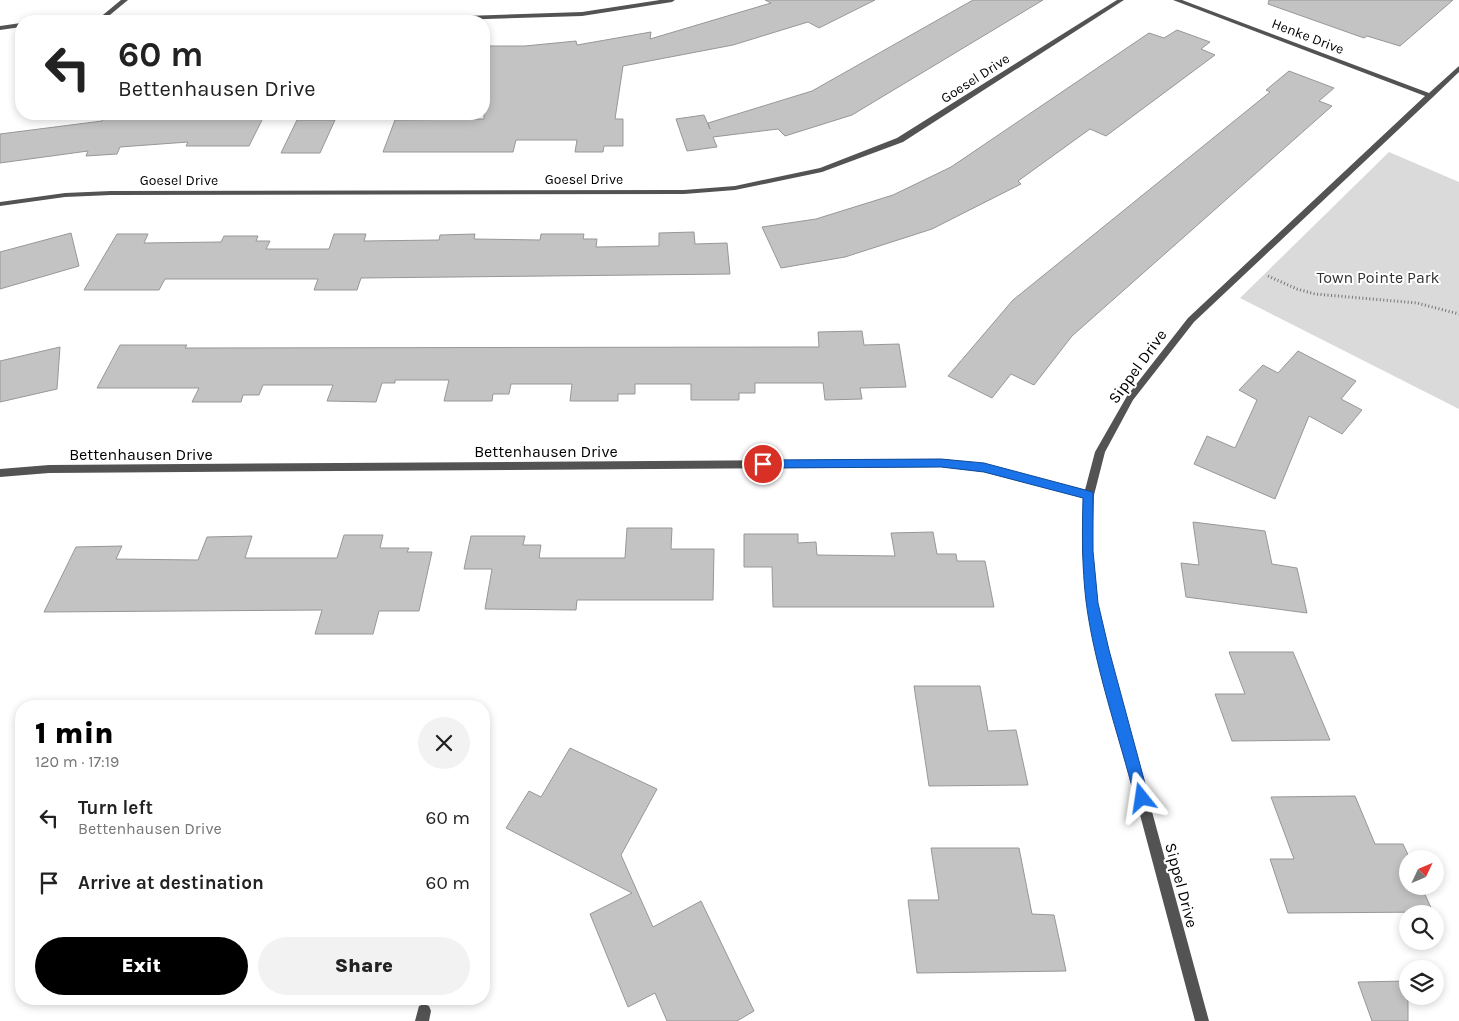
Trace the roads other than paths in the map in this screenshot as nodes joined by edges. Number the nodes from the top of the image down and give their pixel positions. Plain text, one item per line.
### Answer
1 (125, 0) edge
2 (672, 0) edge
3 (1121, 0) edge
4 (1176, 0) edge
5 (106, 15) edge
6 (490, 17) edge
7 (15, 26) edge
8 (0, 28) edge
9 (1459, 68) edge
10 (1431, 96) junction
11 (0, 204) edge
12 (0, 473) edge
13 (1089, 495) junction
14 (1202, 1021) edge

1 - 5 street
2 - 6 street
3 - 11 street, Goesel Drive
4 - 10 street, Henke Drive
7 - 8 street
9 - 10 street, Sippel Drive
10 - 13 street, Sippel Drive
12 - 13 street, Bettenhausen Drive
13 - 14 street, Sippel Drive

